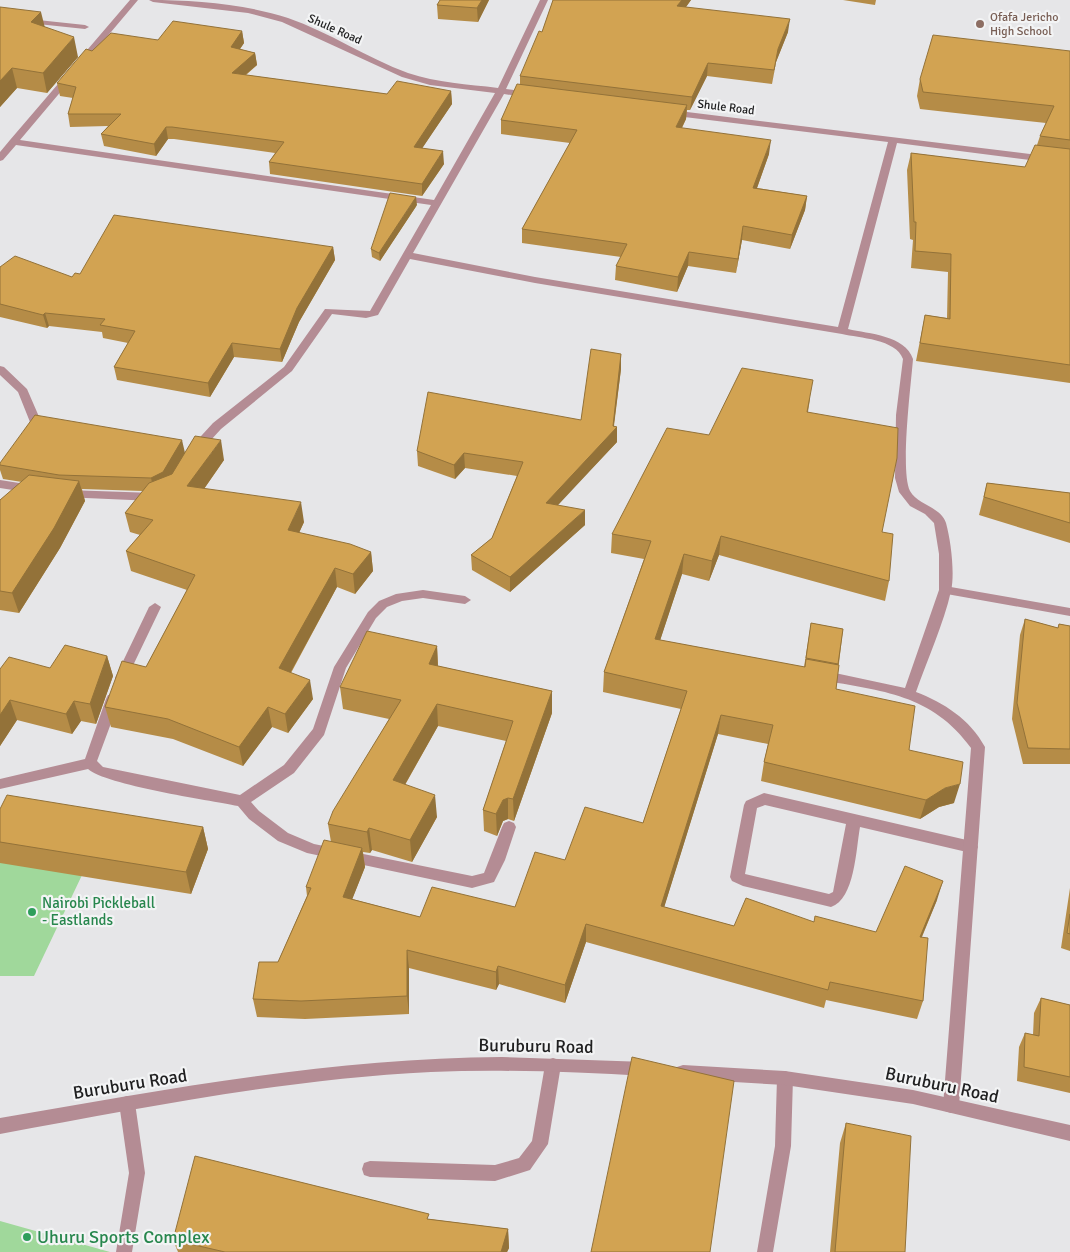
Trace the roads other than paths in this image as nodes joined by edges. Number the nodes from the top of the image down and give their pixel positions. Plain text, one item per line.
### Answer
1 (134, 0) edge
2 (153, 0) edge
3 (544, 0) edge
4 (0, 18) edge
5 (85, 27) dead end
6 (501, 91) junction
7 (540, 96) edge
8 (658, 111) edge
9 (893, 141) junction
10 (13, 142) junction
11 (0, 158) edge
12 (1070, 162) edge
13 (436, 204) junction
14 (407, 255) junction
15 (842, 331) junction
16 (0, 369) edge
17 (34, 419) edge
18 (191, 456) edge
19 (0, 484) edge
20 (166, 494) edge
21 (945, 590) junction
22 (465, 600) dead end
23 (154, 607) dead end
24 (1070, 612) edge
25 (802, 672) edge
26 (909, 694) junction
27 (90, 763) junction
28 (0, 784) edge
29 (242, 801) junction
30 (854, 819) junction
31 (509, 827) dead end
32 (971, 847) junction
33 (553, 1065) junction
34 (785, 1078) junction
35 (127, 1103) junction
36 (951, 1106) junction
37 (0, 1126) edge
38 (1070, 1134) edge
39 (370, 1168) dead end
40 (124, 1252) edge
41 (765, 1252) edge

1 - 10 street
2 - 6 street, Shule Road
3 - 6 street
4 - 5 street
6 - 7 street, Shule Road
6 - 13 street
8 - 9 street, Shule Road
9 - 12 street, Shule Road
9 - 15 street
10 - 11 street
10 - 13 street
13 - 14 street
14 - 15 street
14 - 18 street
15 - 21 street
16 - 17 street
19 - 20 street
21 - 24 street
21 - 26 street
22 - 29 street
23 - 27 street
25 - 26 street
26 - 32 street
27 - 28 street
27 - 29 street
29 - 31 street
30 - 30 street
30 - 32 street
32 - 36 street
33 - 34 street, Buruburu Road
33 - 35 street, Buruburu Road
33 - 39 street
34 - 36 street, Buruburu Road
34 - 41 street
35 - 37 street, Buruburu Road
35 - 40 street
36 - 38 street, Buruburu Road

